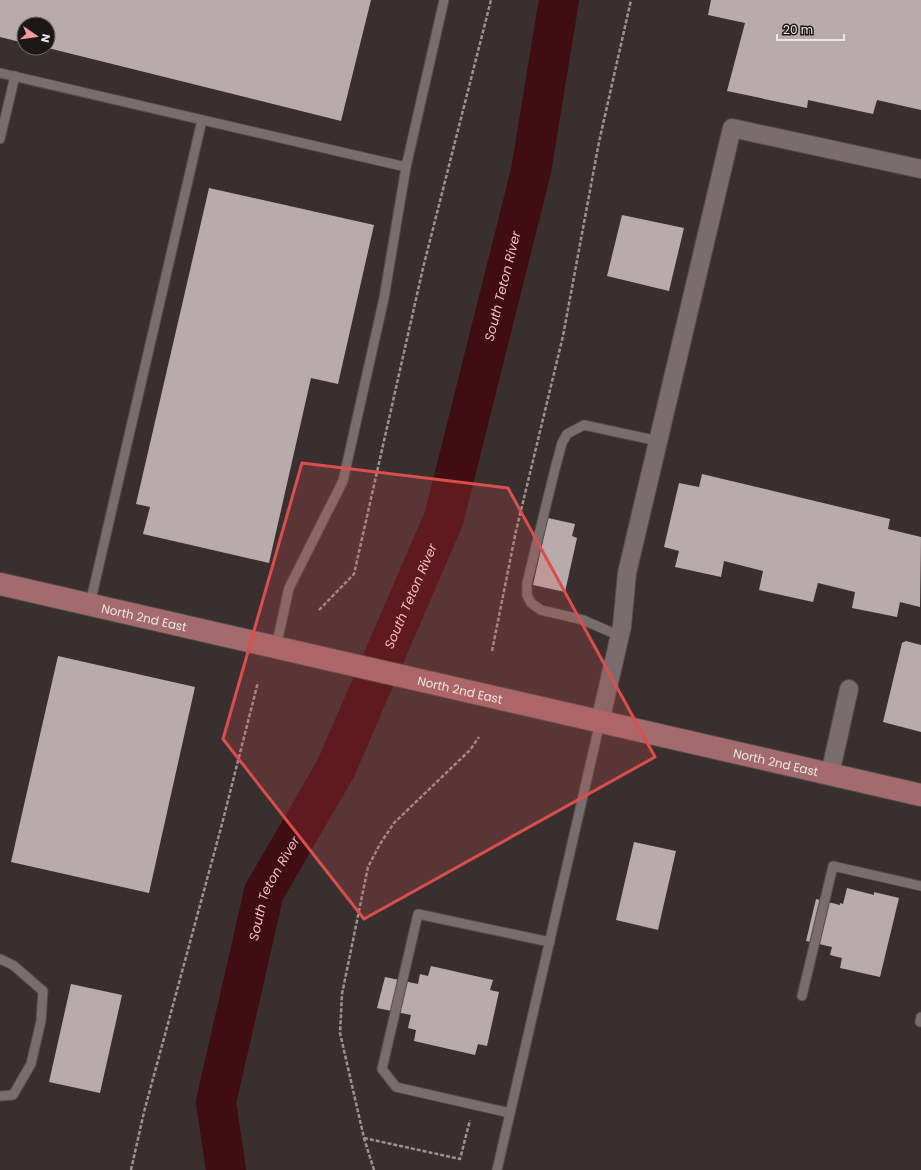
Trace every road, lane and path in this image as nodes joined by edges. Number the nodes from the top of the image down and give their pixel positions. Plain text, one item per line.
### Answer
1 (444, 0) edge
2 (491, 0) edge
3 (631, 0) edge
4 (0, 73) edge
5 (15, 76) junction
6 (202, 120) junction
7 (0, 138) edge
8 (406, 167) junction
9 (921, 169) edge
10 (658, 441) junction
11 (0, 584) edge
12 (90, 604) junction
13 (319, 610) dead end
14 (620, 636) junction
15 (276, 647) junction
16 (492, 651) dead end
17 (258, 682) dead end
18 (849, 689) dead end
19 (600, 722) junction
20 (479, 737) dead end
21 (830, 774) junction
22 (921, 796) edge
23 (921, 886) edge
24 (550, 942) junction
25 (0, 959) edge
26 (802, 996) dead end
27 (0, 1096) edge
28 (510, 1113) junction
29 (471, 1116) dead end
30 (364, 1138) junction
31 (131, 1170) edge
32 (374, 1170) edge
33 (497, 1170) edge

1 - 8 lane
2 - 13 path
3 - 16 path
4 - 5 lane
5 - 6 lane
5 - 7 lane
6 - 8 lane
6 - 12 lane
8 - 15 lane
9 - 10 street
10 - 14 street
10 - 14 lane
11 - 12 main road, North 2nd East
12 - 15 main road, North 2nd East
14 - 19 street
15 - 19 main road, North 2nd East
17 - 31 path
18 - 21 street
19 - 21 main road, North 2nd East
19 - 24 lane
20 - 30 path
21 - 22 main road, North 2nd East
23 - 26 lane
24 - 28 lane
24 - 28 lane
25 - 27 lane
28 - 33 lane
29 - 30 path
30 - 32 path

